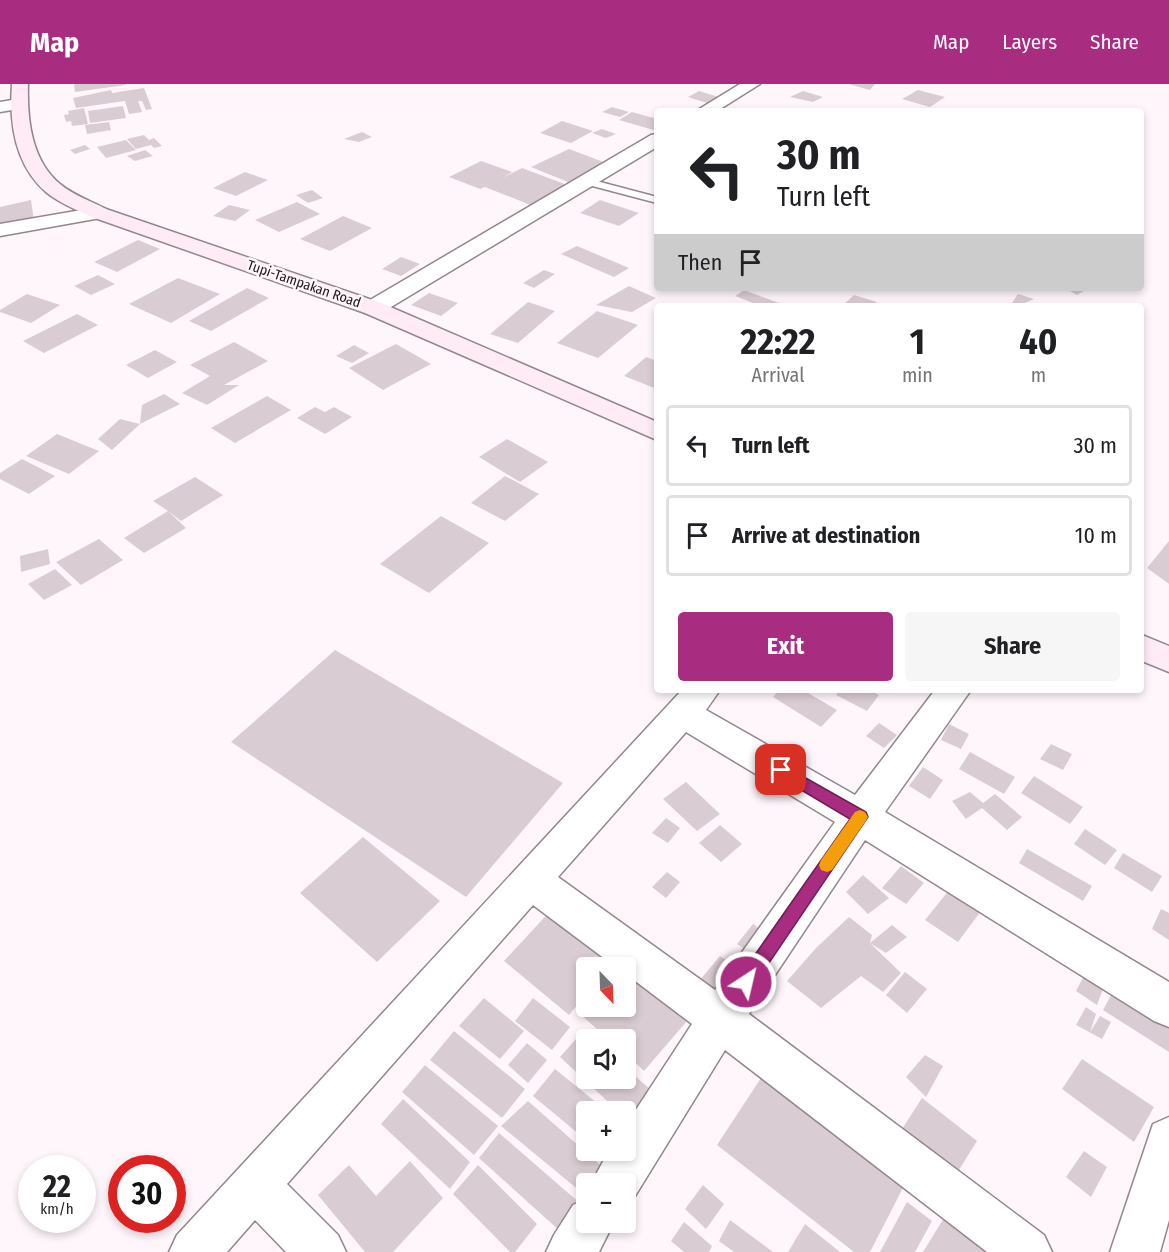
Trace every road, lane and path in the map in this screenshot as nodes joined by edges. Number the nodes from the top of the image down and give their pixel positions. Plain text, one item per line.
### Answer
1 (752, 84) edge
2 (13, 98) edge
3 (710, 108) edge
4 (654, 141) edge
5 (585, 181) junction
6 (654, 199) edge
7 (99, 213) junction
8 (0, 230) edge
9 (373, 308) junction
10 (654, 431) edge
11 (1144, 648) edge
12 (1169, 660) edge
13 (952, 693) edge
14 (693, 701) edge
15 (860, 817) junction
16 (531, 880) junction
17 (1169, 1006) edge
18 (720, 1019) junction
19 (1169, 1140) edge
20 (622, 1173) edge
21 (254, 1185) junction
22 (583, 1233) edge
23 (194, 1252) edge
24 (321, 1252) edge
25 (571, 1252) edge
26 (1027, 1252) edge
27 (1135, 1252) edge

1 - 3 street
2 - 7 main road, Tupi-Tampakan Road
4 - 5 street
5 - 6 lane
5 - 9 street
7 - 8 street
7 - 9 main road, Tupi-Tampakan Road
9 - 10 main road, Tupi-Tampakan Road
11 - 12 main road
13 - 15 street
14 - 15 street
14 - 16 street
15 - 17 street
15 - 18 street
16 - 18 street
16 - 21 street
18 - 20 street
18 - 26 street
19 - 27 street
21 - 23 street
21 - 24 street
22 - 25 street

